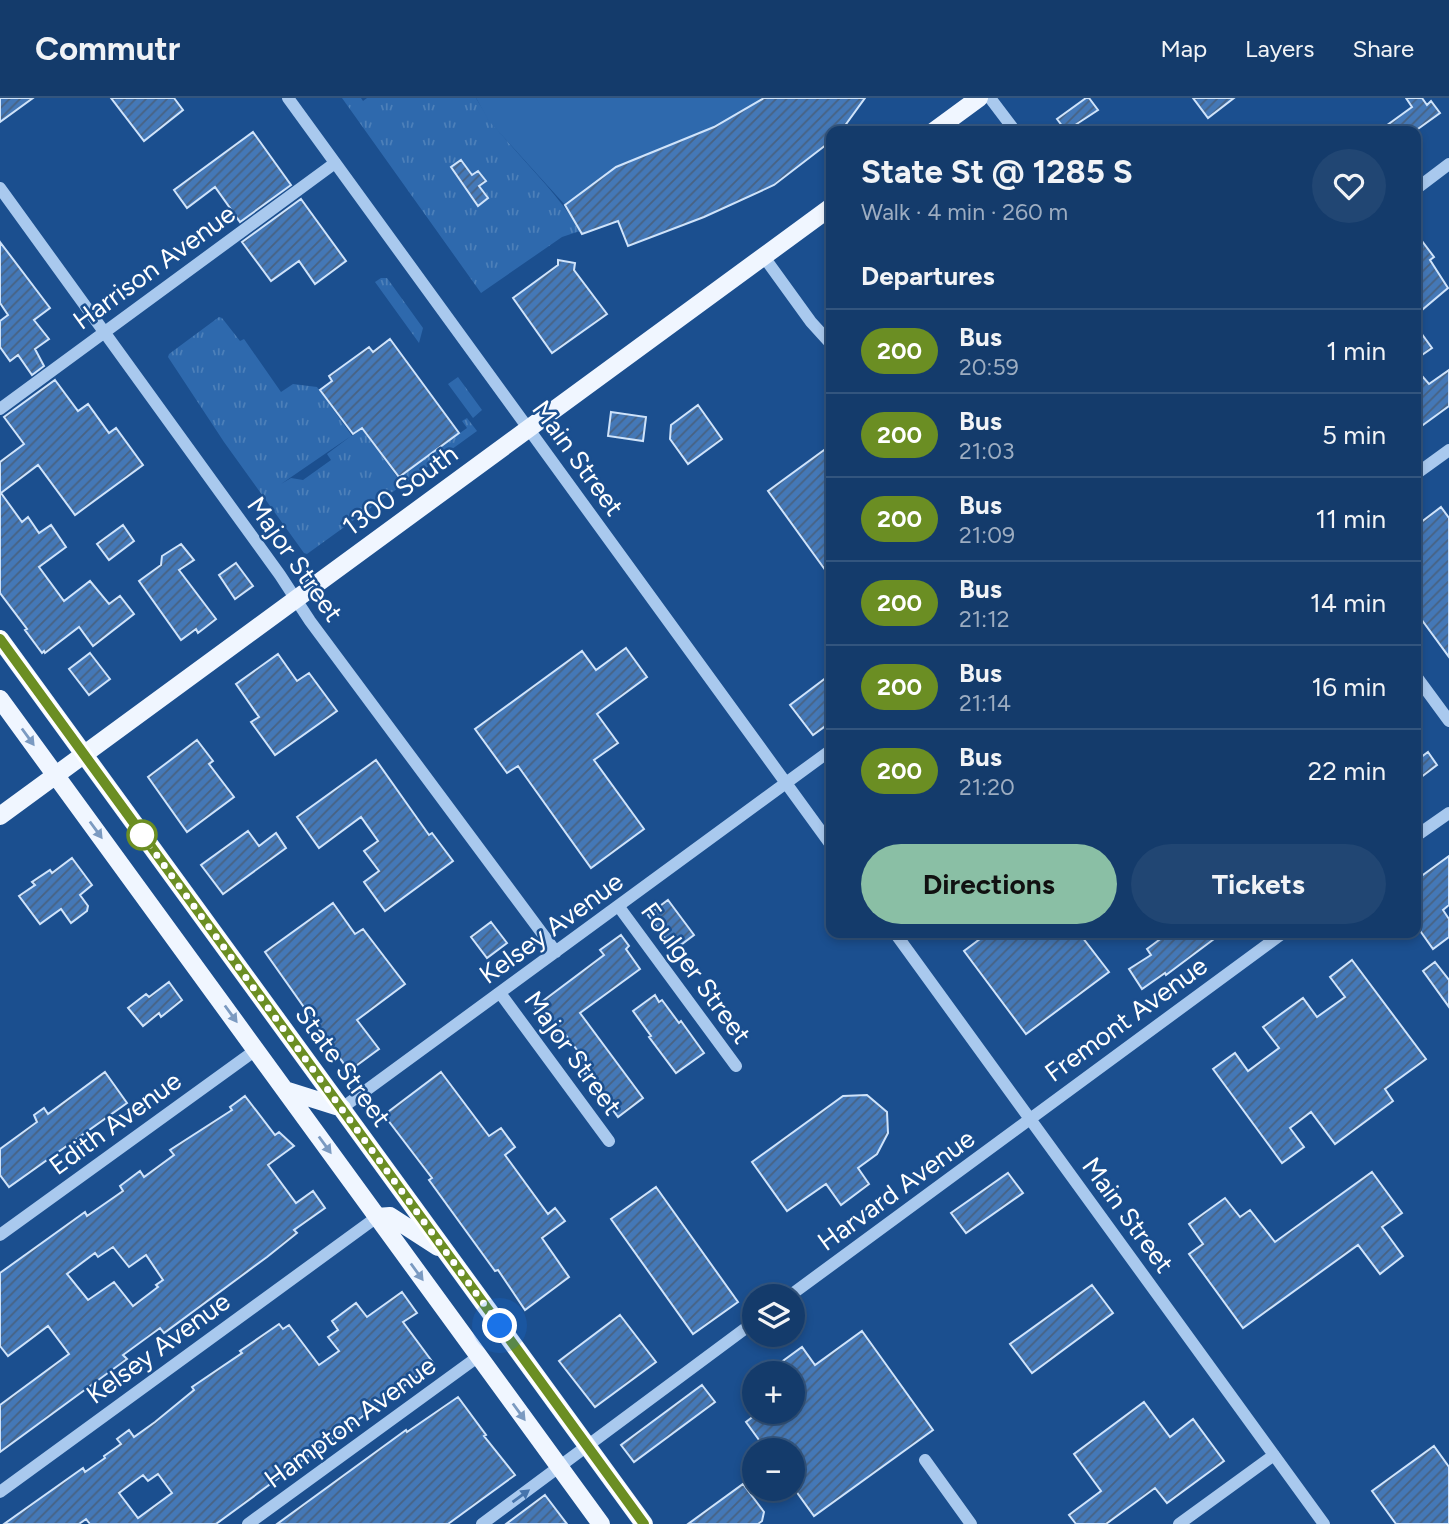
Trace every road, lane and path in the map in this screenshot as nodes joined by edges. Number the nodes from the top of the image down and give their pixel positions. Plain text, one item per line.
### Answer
1 (288, 98) edge
2 (979, 98) edge
3 (990, 98) edge
4 (941, 126) edge
5 (1011, 126) edge
6 (335, 163) junction
7 (1449, 164) edge
8 (1421, 185) edge
9 (0, 188) edge
10 (826, 211) edge
11 (764, 257) junction
12 (104, 332) junction
13 (826, 338) edge
14 (0, 409) edge
15 (528, 429) junction
16 (1449, 450) edge
17 (1421, 470) edge
18 (296, 599) junction
19 (0, 639) edge
20 (1421, 683) edge
21 (0, 699) edge
22 (1449, 722) edge
23 (84, 754) junction
24 (826, 754) edge
25 (55, 775) junction
26 (787, 784) junction
27 (1449, 813) edge
28 (0, 816) edge
29 (1421, 833) edge
30 (826, 838) edge
31 (619, 907) junction
32 (899, 938) edge
33 (1266, 938) edge
34 (556, 952) junction
35 (500, 993) junction
36 (257, 1049) junction
37 (736, 1066) dead end
38 (285, 1090) junction
39 (342, 1108) junction
40 (1030, 1119) junction
41 (609, 1140) dead end
42 (377, 1217) junction
43 (0, 1235) edge
44 (448, 1254) junction
45 (805, 1284) edge
46 (742, 1331) edge
47 (479, 1356) junction
48 (586, 1445) junction
49 (1274, 1455) junction
50 (925, 1460) dead end
51 (560, 1468) junction
52 (0, 1492) edge
53 (248, 1524) edge
54 (482, 1524) edge
55 (601, 1524) edge
56 (644, 1524) edge
57 (971, 1524) edge
58 (1179, 1524) edge
59 (1324, 1524) edge

1 - 6 street, Main Street
2 - 4 main road
3 - 5 street
6 - 12 street, Harrison Avenue
6 - 15 street, Main Street
7 - 8 street
9 - 12 street, Major Street
10 - 11 main road, 1300 South
11 - 13 street
11 - 15 main road, 1300 South
12 - 14 street, Harrison Avenue
12 - 18 street, Major Street
15 - 18 main road, 1300 South
15 - 26 street, Main Street
16 - 17 street
18 - 23 main road, 1300 South
18 - 34 street, Major Street
19 - 23 main road, State Street
20 - 22 street
21 -> 25 main road
23 - 25 main road, 1300 South
23 - 39 main road, State Street
24 - 26 street, Kelsey Avenue
25 - 28 main road, 1300 South
25 -> 36 main road
26 - 30 street, Main Street
26 - 31 street, Kelsey Avenue
27 - 29 street
31 - 34 street, Kelsey Avenue
31 - 37 street, Foulger Street
32 - 40 street, Main Street
33 - 40 street, Fremont Avenue
34 - 35 street, Kelsey Avenue
35 - 39 street, Kelsey Avenue
35 - 41 street, Major Street
36 - 38 main road
36 - 43 street, Edith Avenue
38 - 39 main road
38 -> 42 main road
39 - 44 main road, State Street
40 - 45 street, Harvard Avenue
40 - 49 street, Main Street
42 - 44 main road
42 -> 47 main road
42 - 52 street, Kelsey Avenue
44 - 48 main road, State Street
46 - 48 street
47 -> 51 main road
47 - 53 street, Hampton Avenue
48 - 51 street
48 - 56 main road, State Street
49 - 58 street
49 - 59 street, Main Street
50 - 57 street
54 -> 51 street
51 - 55 main road

